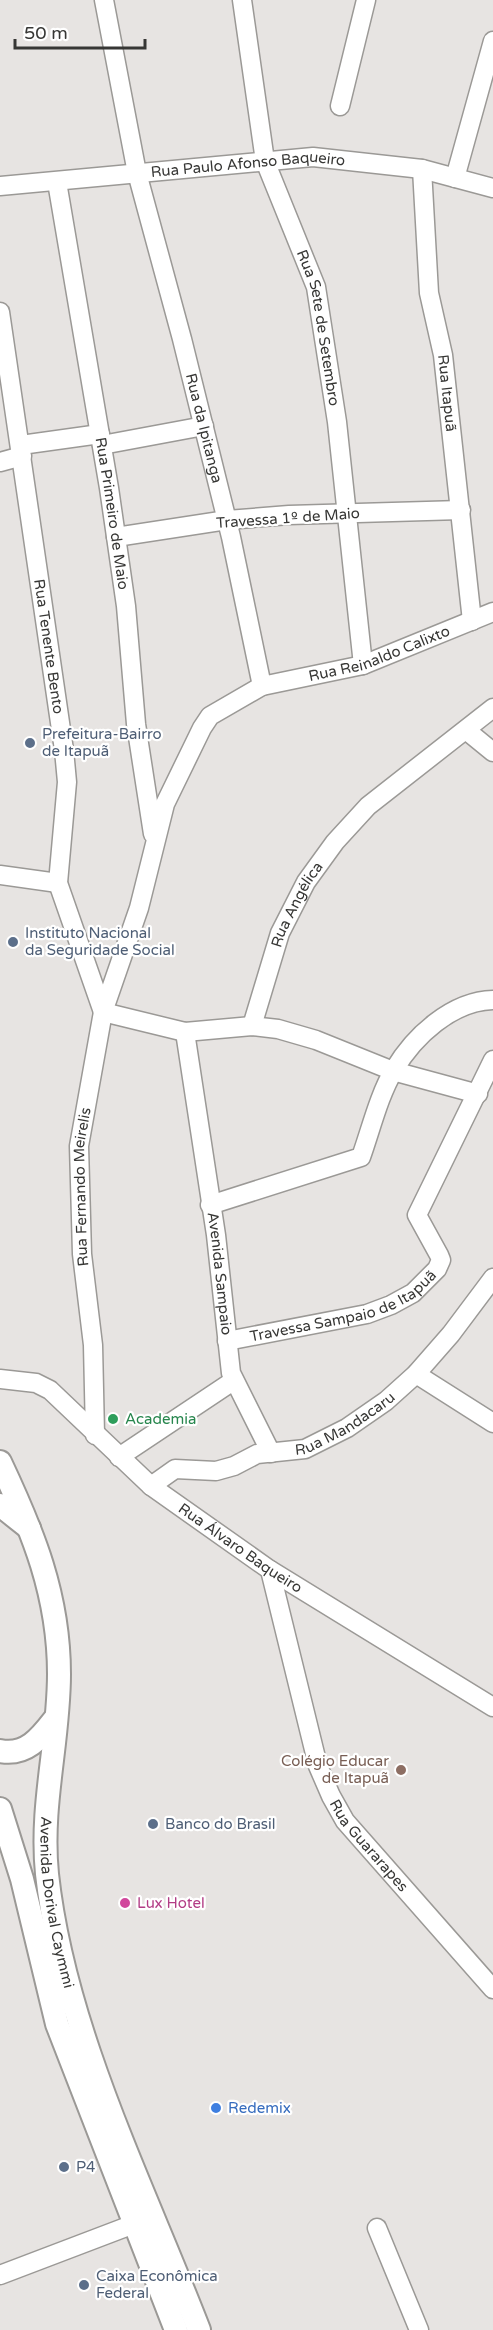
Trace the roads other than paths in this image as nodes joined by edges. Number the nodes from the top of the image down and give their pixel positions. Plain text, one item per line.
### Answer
1 (104, 0) edge
2 (242, 0) edge
3 (366, 0) edge
4 (493, 41) edge
5 (340, 106) dead end
6 (265, 161) junction
7 (422, 168) junction
8 (137, 173) junction
9 (455, 178) junction
10 (57, 182) junction
11 (0, 186) edge
12 (493, 189) edge
13 (0, 312) edge
14 (204, 426) junction
15 (101, 439) junction
16 (21, 451) junction
17 (0, 462) edge
18 (461, 510) junction
19 (346, 513) junction
20 (227, 520) junction
21 (116, 537) junction
22 (493, 612) edge
23 (472, 621) junction
24 (363, 665) junction
25 (262, 686) junction
26 (493, 708) edge
27 (466, 730) junction
28 (493, 752) edge
29 (154, 848) junction
30 (0, 875) edge
31 (58, 883) junction
32 (493, 1000) edge
33 (103, 1012) junction
34 (252, 1026) junction
35 (185, 1032) junction
36 (493, 1060) edge
37 (393, 1071) junction
38 (478, 1094) junction
39 (210, 1205) junction
40 (492, 1283) edge
41 (227, 1341) junction
42 (416, 1374) junction
43 (0, 1379) edge
44 (233, 1381) junction
45 (493, 1424) edge
46 (94, 1435) junction
47 (271, 1453) junction
48 (119, 1457) junction
49 (0, 1462) edge
50 (151, 1486) junction
51 (0, 1505) edge
52 (32, 1531) junction
53 (270, 1569) junction
54 (493, 1707) edge
55 (54, 1720) junction
56 (0, 1751) edge
57 (0, 1809) edge
58 (493, 1989) edge
59 (134, 2224) junction
60 (377, 2228) dead end
61 (0, 2275) edge
62 (176, 2330) edge
63 (199, 2330) edge
64 (418, 2330) edge

1 - 8 street, Rua da Ipitanga
2 - 6 street, Rua Sete de Setembro
3 - 5 street
4 - 9 street
6 - 7 street, Rua Paulo Afonso Baqueiro
6 - 8 street, Rua Paulo Afonso Baqueiro
6 - 19 street, Rua Sete de Setembro
7 - 9 street, Rua Paulo Afonso Baqueiro
7 - 18 street, Rua Itapuã
8 - 10 street, Rua Paulo Afonso Baqueiro
8 - 14 street, Rua da Ipitanga
9 - 12 street, Rua Paulo Afonso Baqueiro
10 - 11 street, Rua Paulo Afonso Baqueiro
10 - 15 street, Rua Primeiro de Maio
13 - 16 street, Rua Tenente Bento
14 - 15 street
14 - 20 street, Rua da Ipitanga
15 - 16 street
15 - 21 street, Rua Primeiro de Maio
16 - 17 street
16 - 31 street, Rua Tenente Bento
18 - 19 street, Travessa 1º de Maio
18 - 23 street, Rua Itapuã
19 - 20 street, Travessa 1º de Maio
19 - 24 street, Rua Sete de Setembro
20 - 21 street, Travessa 1º de Maio
20 - 25 street, Rua da Ipitanga
21 - 29 street, Rua Primeiro de Maio
22 - 23 street, Rua Reinaldo Calixto
23 - 24 street, Rua Reinaldo Calixto
24 - 25 street, Rua Reinaldo Calixto
25 - 29 street, Rua Reinaldo Calixto
26 - 27 street, Rua Angélica
27 - 28 street
27 - 34 street, Rua Angélica
29 - 33 street, Rua Fernando Meirelis
30 - 31 street
31 - 33 street, Rua Tenente Bento
32 - 37 street
33 - 35 street
33 - 46 street, Rua Fernando Meirelis
34 - 35 street
34 - 37 street
35 - 39 street, Avenida Sampaio
36 - 38 street
37 - 38 street
37 - 39 street
38 - 41 street, Travessa Sampaio de Itapuã
39 - 41 street, Avenida Sampaio
40 - 42 street, Rua Mandacaru
41 - 44 street, Avenida Sampaio
42 - 45 street
42 - 47 street, Rua Mandacaru
43 - 46 street, Rua Álvaro Baqueiro
44 - 47 street, Avenida Sampaio
44 - 48 street
46 - 48 street, Rua Álvaro Baqueiro
47 - 50 street, Rua Mandacaru
48 - 50 street, Rua Álvaro Baqueiro
49 - 52 main road, Avenida Dorival Caymmi
50 - 53 street, Rua Álvaro Baqueiro
51 - 52 main road
52 - 55 main road, Avenida Dorival Caymmi
53 - 54 street, Rua Álvaro Baqueiro
53 - 58 street, Rua Guararapes
55 - 56 main road
55 - 63 main road, Avenida Dorival Caymmi
57 - 59 main road, Avenida Dorival Caymmi
59 - 61 street
59 - 62 main road, Avenida Dorival Caymmi
60 - 64 street

